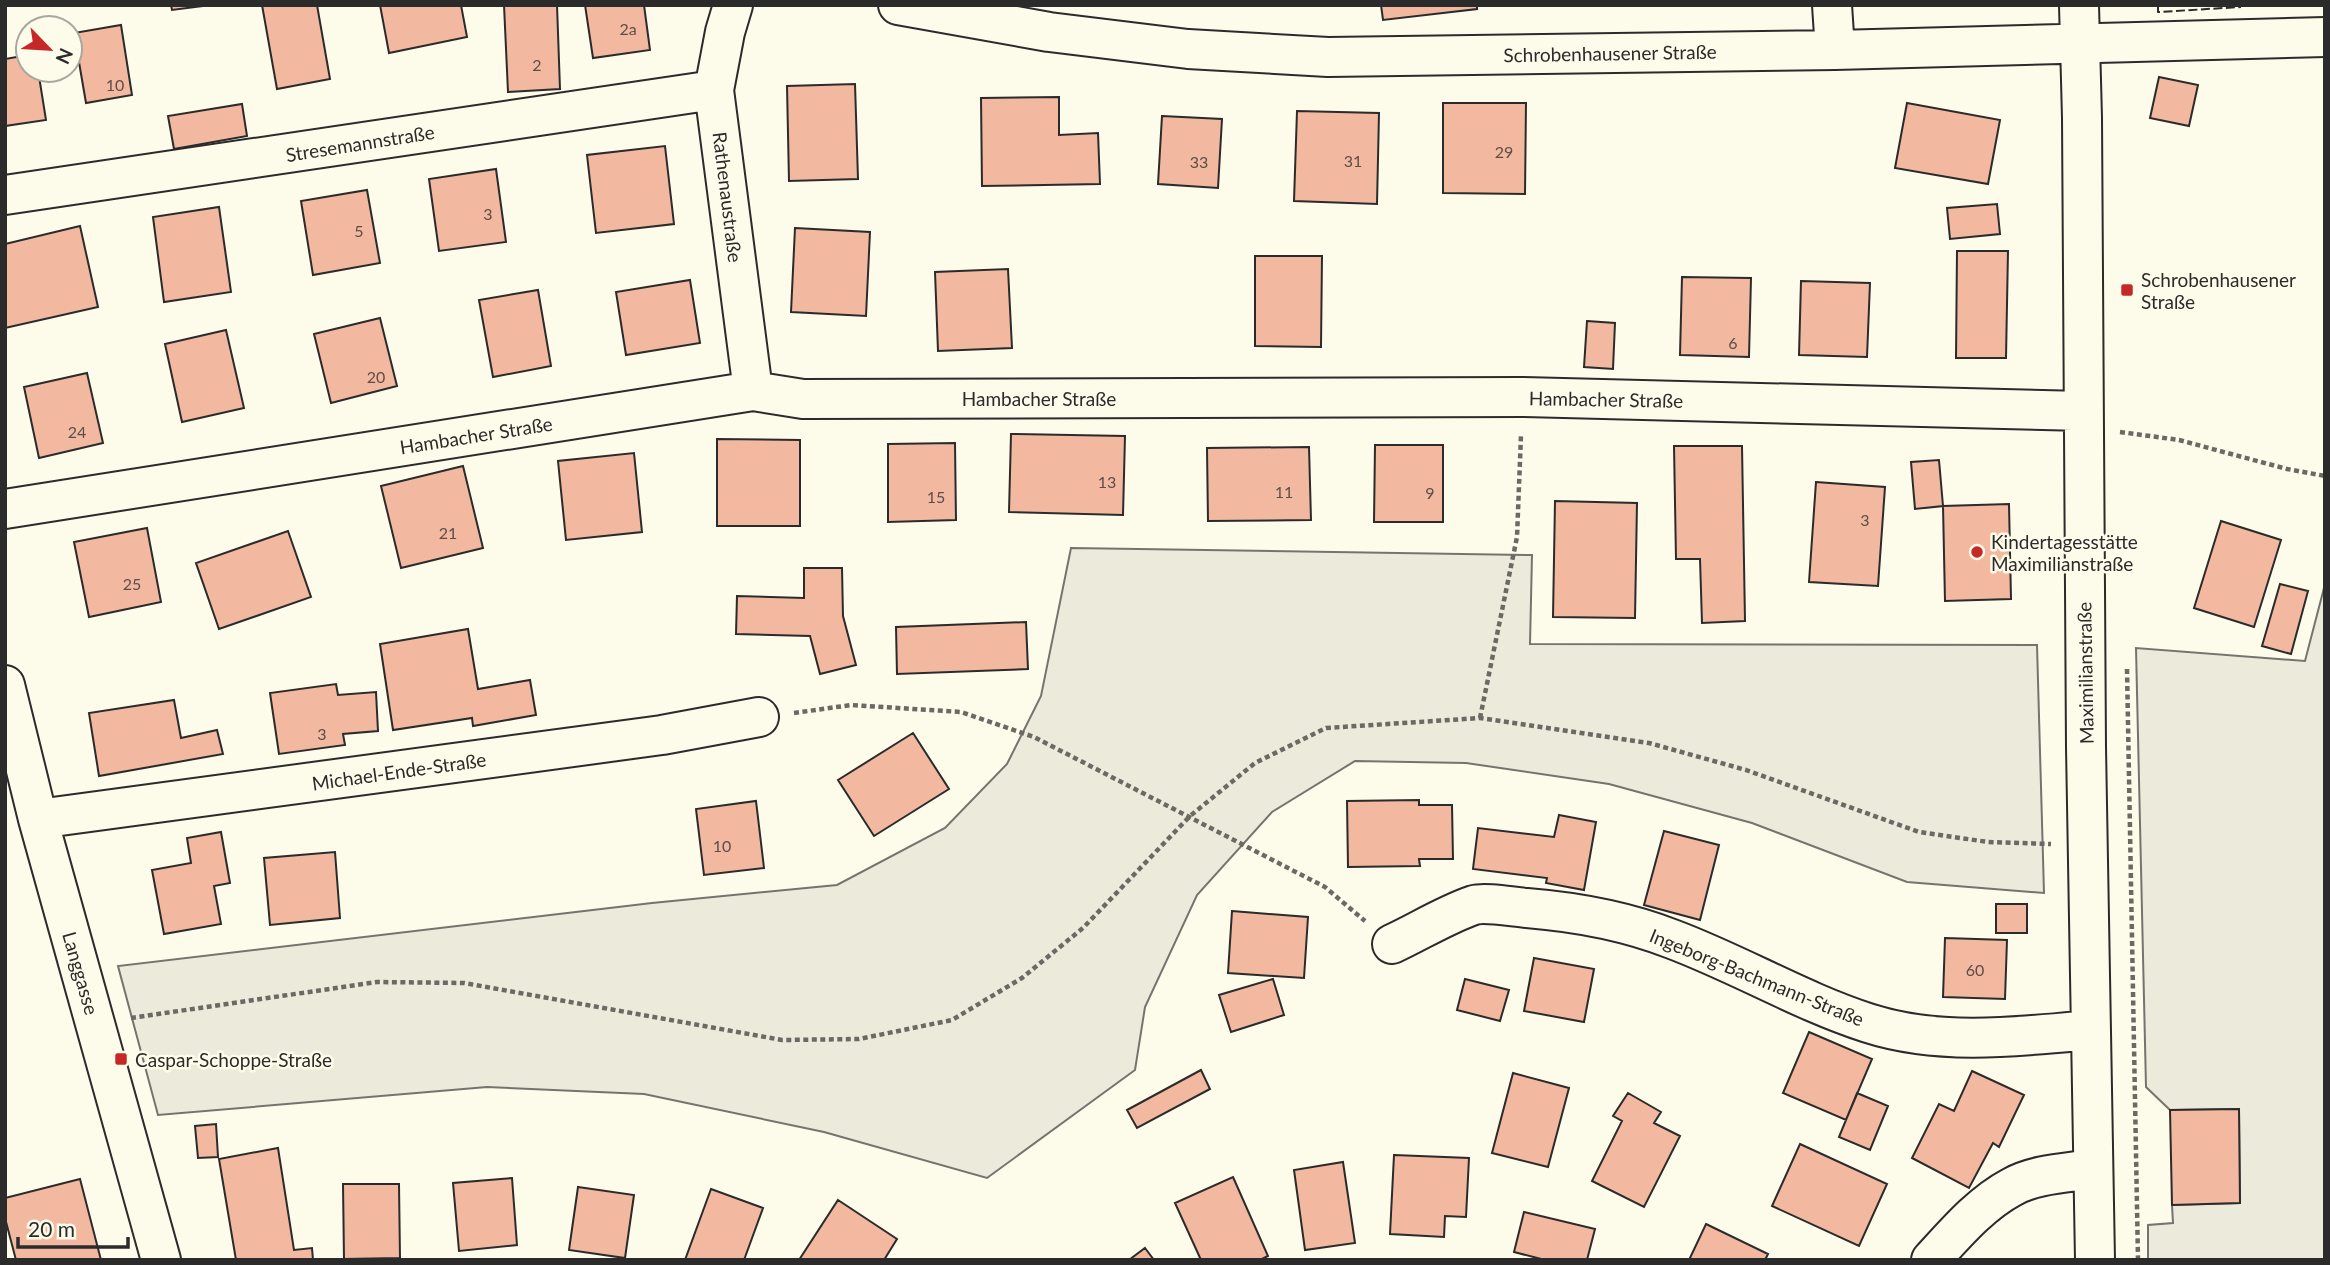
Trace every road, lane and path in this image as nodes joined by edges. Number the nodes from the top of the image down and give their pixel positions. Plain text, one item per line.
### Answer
1 (733, 5) edge
2 (898, 5) edge
3 (1832, 5) edge
4 (2079, 5) edge
5 (2325, 37) edge
6 (2079, 44) junction
7 (1835, 50) junction
8 (714, 90) junction
9 (5, 195) edge
10 (753, 391) junction
11 (1523, 397) junction
12 (2082, 411) junction
13 (2325, 476) edge
14 (5, 509) edge
15 (2127, 664) dead end
16 (5, 685) edge
17 (759, 718) joint
18 (1480, 718) junction
19 (1190, 816) junction
20 (38, 820) junction
21 (2087, 845) junction
22 (1392, 944) joint
23 (95, 1024) junction
24 (2089, 1030) junction
25 (2092, 1169) junction
26 (161, 1260) edge
27 (1931, 1260) edge
28 (2095, 1260) edge
29 (2138, 1260) edge

1 - 8 street, Rathenaustraße
2 - 7 street, Schrobenhausener Straße
3 - 7 street
4 - 6 street, Maximilianstraße
5 - 6 street, Schrobenhausener Straße
6 - 7 street, Schrobenhausener Straße
6 - 12 street, Maximilianstraße
8 - 9 street, Stresemannstraße
8 - 10 street, Rathenaustraße
10 - 11 street, Hambacher Straße
10 - 14 street, Hambacher Straße
11 - 12 street, Hambacher Straße
11 - 18 path
12 - 13 path
12 - 21 street, Maximilianstraße
15 - 29 path
16 - 20 street, Langgasse
17 - 19 path
17 - 20 street, Michael-Ende-Straße
18 - 19 path
18 - 21 path
19 - 22 path
19 - 23 path
20 - 23 street, Langgasse
21 - 24 street, Maximilianstraße
22 - 24 street, Ingeborg-Bachmann-Straße
23 - 26 street, Langgasse
24 - 25 street, Maximilianstraße
25 - 27 street
25 - 28 street, Maximilianstraße

